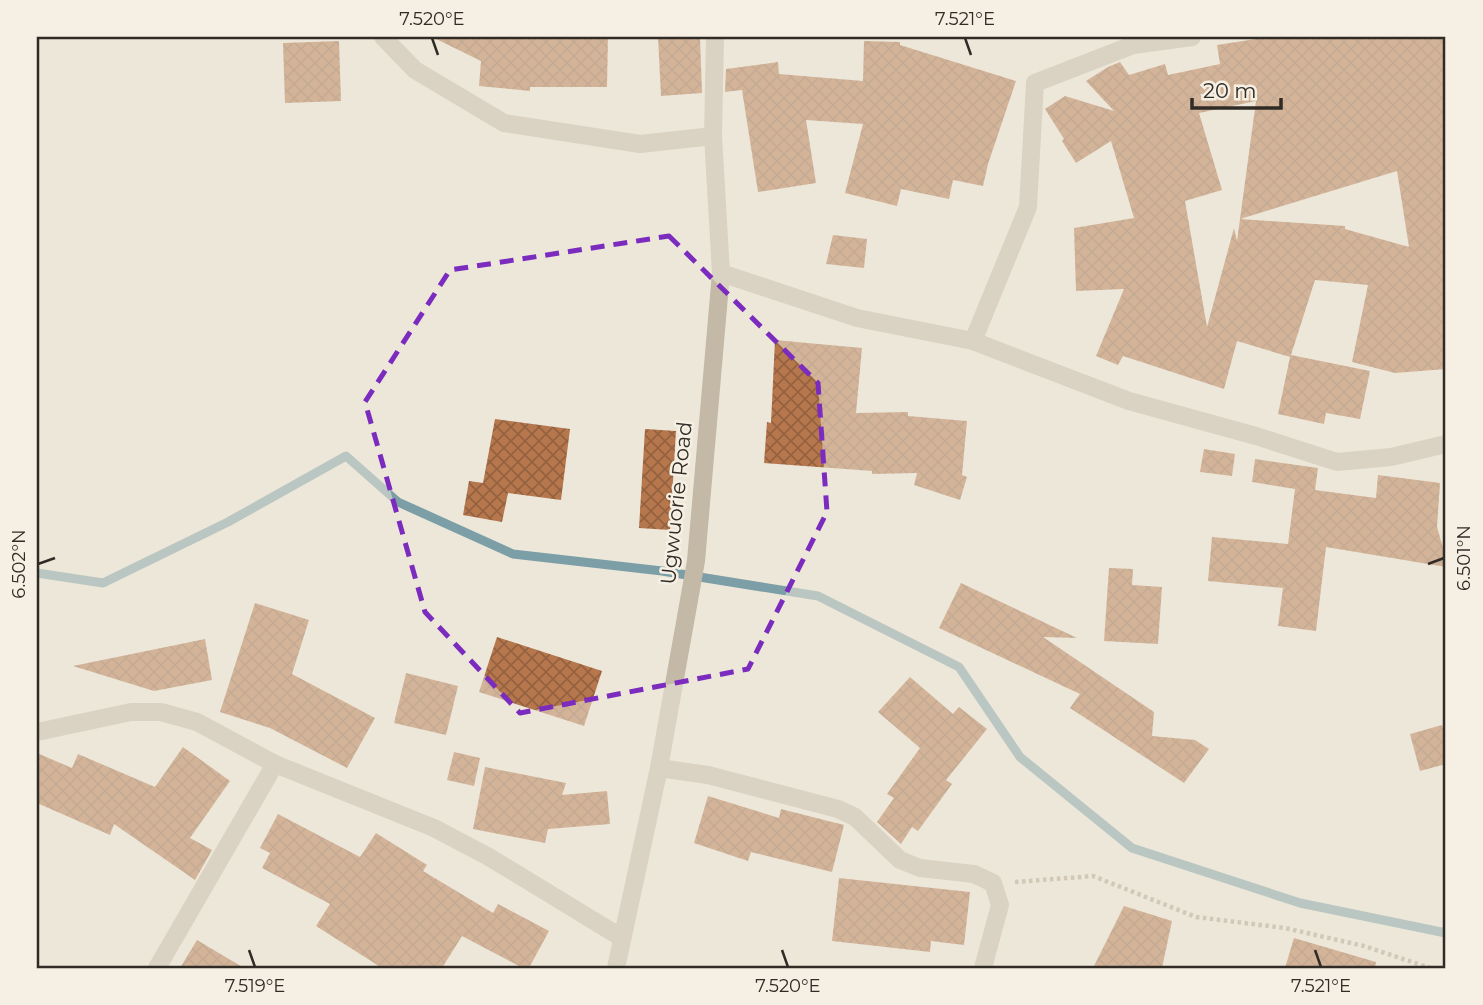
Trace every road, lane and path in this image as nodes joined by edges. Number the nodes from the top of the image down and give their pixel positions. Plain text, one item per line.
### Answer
1 (383, 37) edge
2 (715, 37) edge
3 (1192, 37) edge
4 (713, 136) junction
5 (721, 273) junction
6 (973, 341) junction
7 (1446, 444) edge
8 (37, 732) edge
9 (275, 764) junction
10 (659, 768) junction
11 (993, 883) junction
12 (622, 938) junction
13 (157, 968) edge
14 (616, 968) edge
15 (983, 968) edge
16 (1430, 968) edge

1 - 4 street
2 - 4 street, Ugwuorie Road
3 - 6 street
4 - 5 street, Ugwuorie Road
5 - 6 street
5 - 10 street, Ugwuorie Road
6 - 7 street
8 - 9 street
9 - 12 street
9 - 13 street
10 - 11 street
10 - 12 street, Ugwuorie Road
11 - 15 street
11 - 16 path
12 - 14 street, Ugwuorie Road

